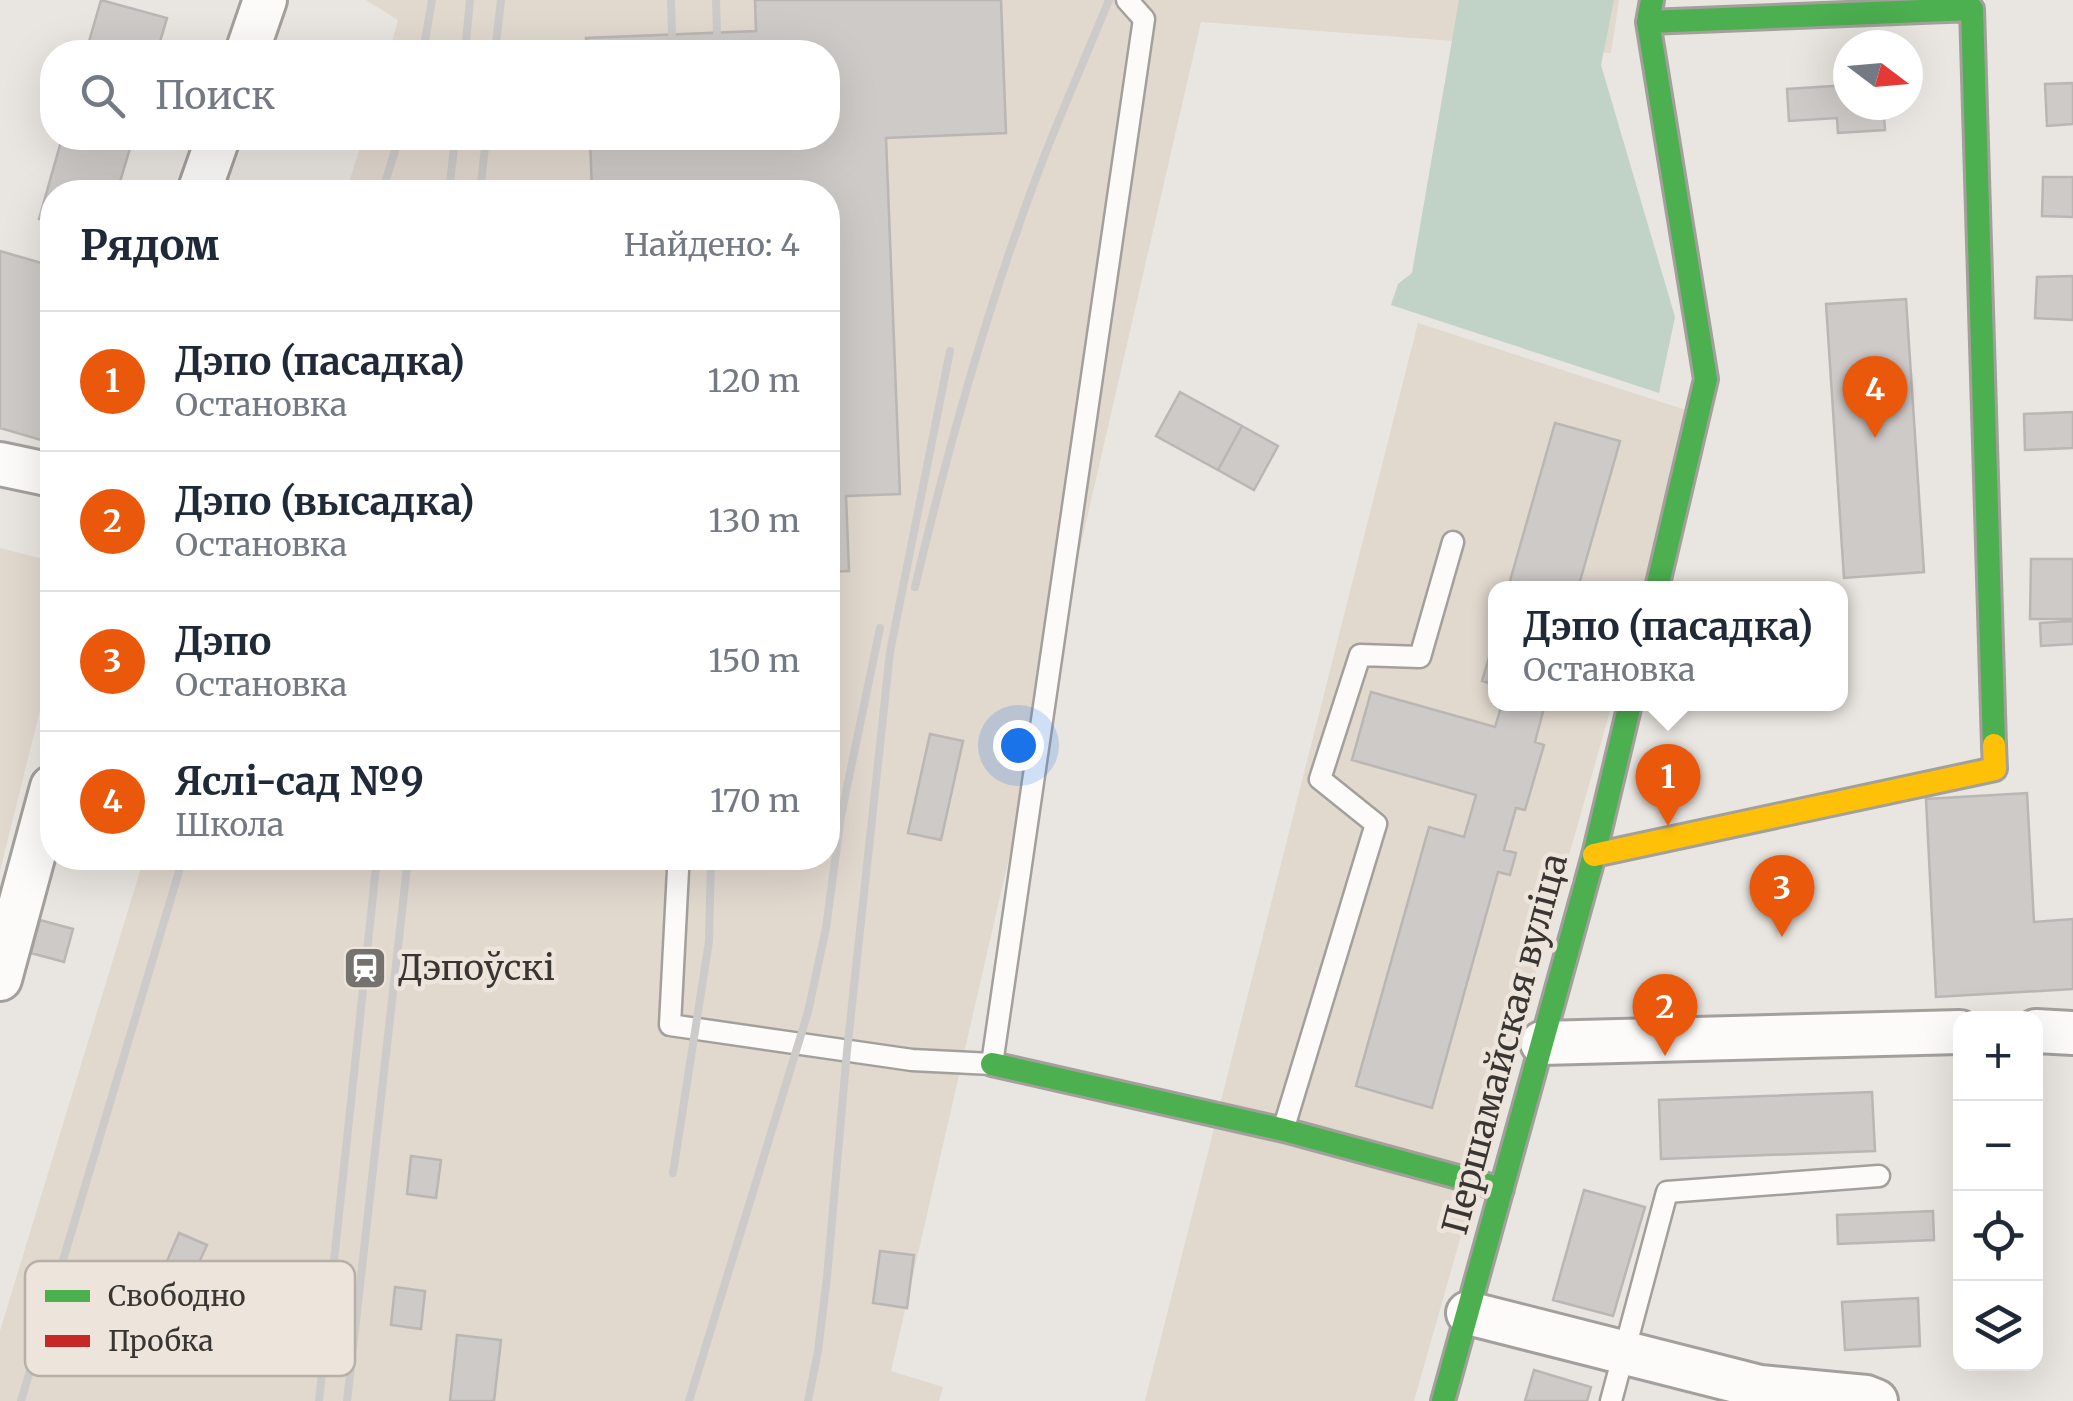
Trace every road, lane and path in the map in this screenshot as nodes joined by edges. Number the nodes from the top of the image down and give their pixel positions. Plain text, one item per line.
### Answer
1 (265, 0) edge
2 (1127, 0) edge
3 (1650, 11) edge
4 (251, 40) edge
5 (214, 150) edge
6 (203, 180) edge
7 (0, 464) edge
8 (40, 472) edge
9 (1453, 542) dead end
10 (1659, 581) edge
11 (1628, 711) edge
12 (40, 832) edge
13 (1594, 855) junction
14 (678, 870) dead end
15 (0, 980) edge
16 (2043, 1031) edge
17 (1953, 1032) edge
18 (2073, 1033) edge
19 (1542, 1043) junction
20 (992, 1064) junction
21 (1284, 1130) junction
22 (1880, 1176) dead end
23 (1502, 1190) junction
24 (1468, 1313) junction
25 (1624, 1352) junction
26 (1759, 1394) edge
27 (1443, 1401) edge
28 (1610, 1401) edge
29 (1876, 1401) edge

1 - 4 street
2 - 20 lane
3 - 10 street
3 - 13 street
5 - 6 street
7 - 8 street
9 - 21 lane
11 - 13 street, Першамайская вуліца
12 - 15 street
13 - 19 street, Першамайская вуліца
14 - 20 lane
16 - 18 street
17 - 19 street
19 - 23 street, Першамайская вуліца
20 - 21 street
21 - 23 street
22 - 25 lane
23 - 24 street, Першамайская вуліца
24 - 25 street
24 - 27 street, Першамайская вуліца
25 - 26 street
25 - 28 lane
26 - 29 street

